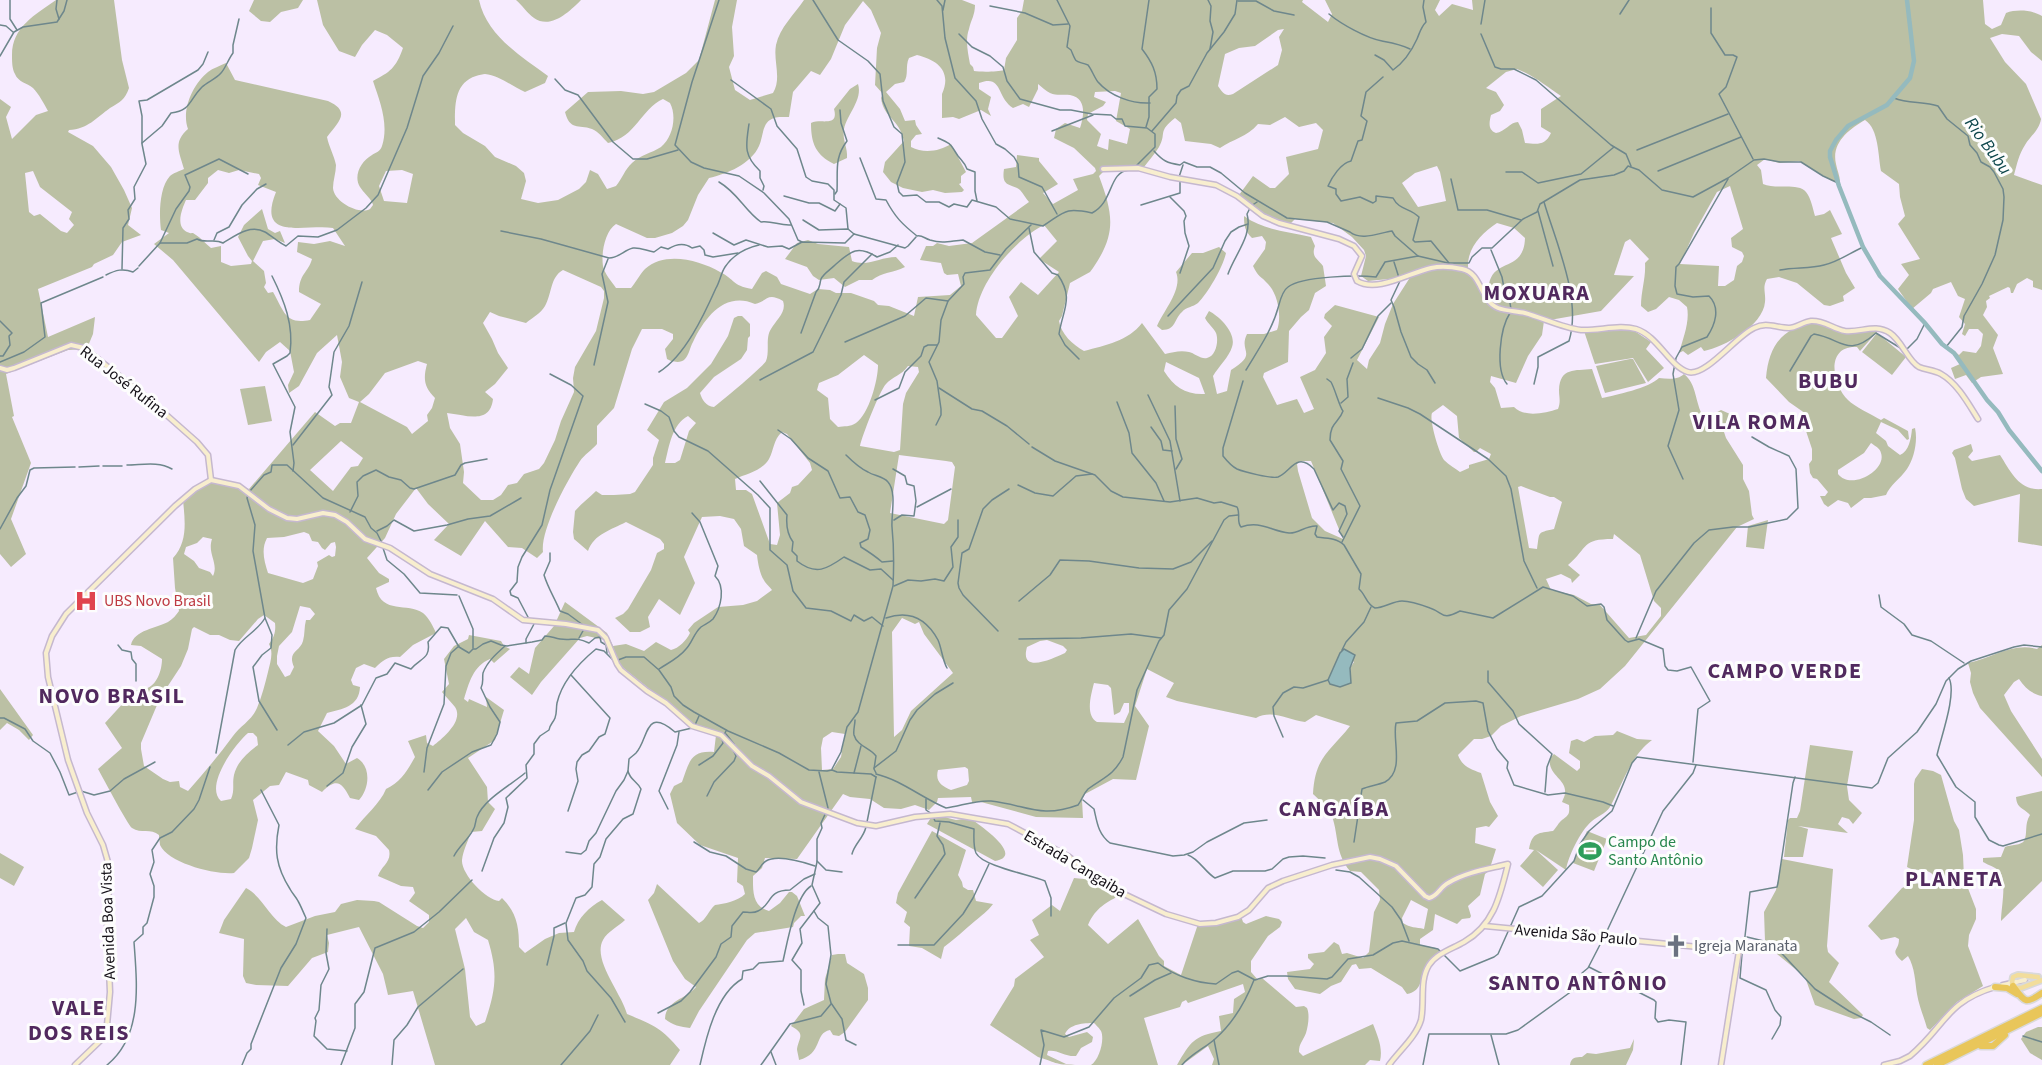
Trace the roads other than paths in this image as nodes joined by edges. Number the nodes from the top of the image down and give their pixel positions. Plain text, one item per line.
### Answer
1 (1103, 169) dead end
2 (2, 369) edge
3 (1978, 419) dead end
4 (211, 480) junction
5 (1485, 926) junction
6 (2041, 978) edge
7 (2019, 983) junction
8 (2005, 985) joint
9 (1995, 987) junction
10 (2041, 993) edge
11 (2021, 997) junction
12 (2040, 1012) edge
13 (1991, 1034) junction
14 (1988, 1043) junction
15 (75, 1065) edge
16 (1389, 1065) edge
17 (1721, 1065) edge
18 (1884, 1065) edge
19 (1926, 1065) edge
20 (1937, 1065) edge

1 - 3 street
2 - 4 street, Rua José Rufina
4 - 5 street, Estrada Cangaiba
4 - 15 street, Avenida Boa Vista
5 - 16 street
5 - 17 street, Avenida São Paulo
6 - 7 main road
6 - 7 main road
7 - 8 main road
7 - 11 highway
8 - 9 street
9 - 11 highway
9 - 18 street
10 - 11 highway
12 - 13 highway
12 - 14 highway
13 - 14 highway
13 - 19 highway
14 - 20 highway

